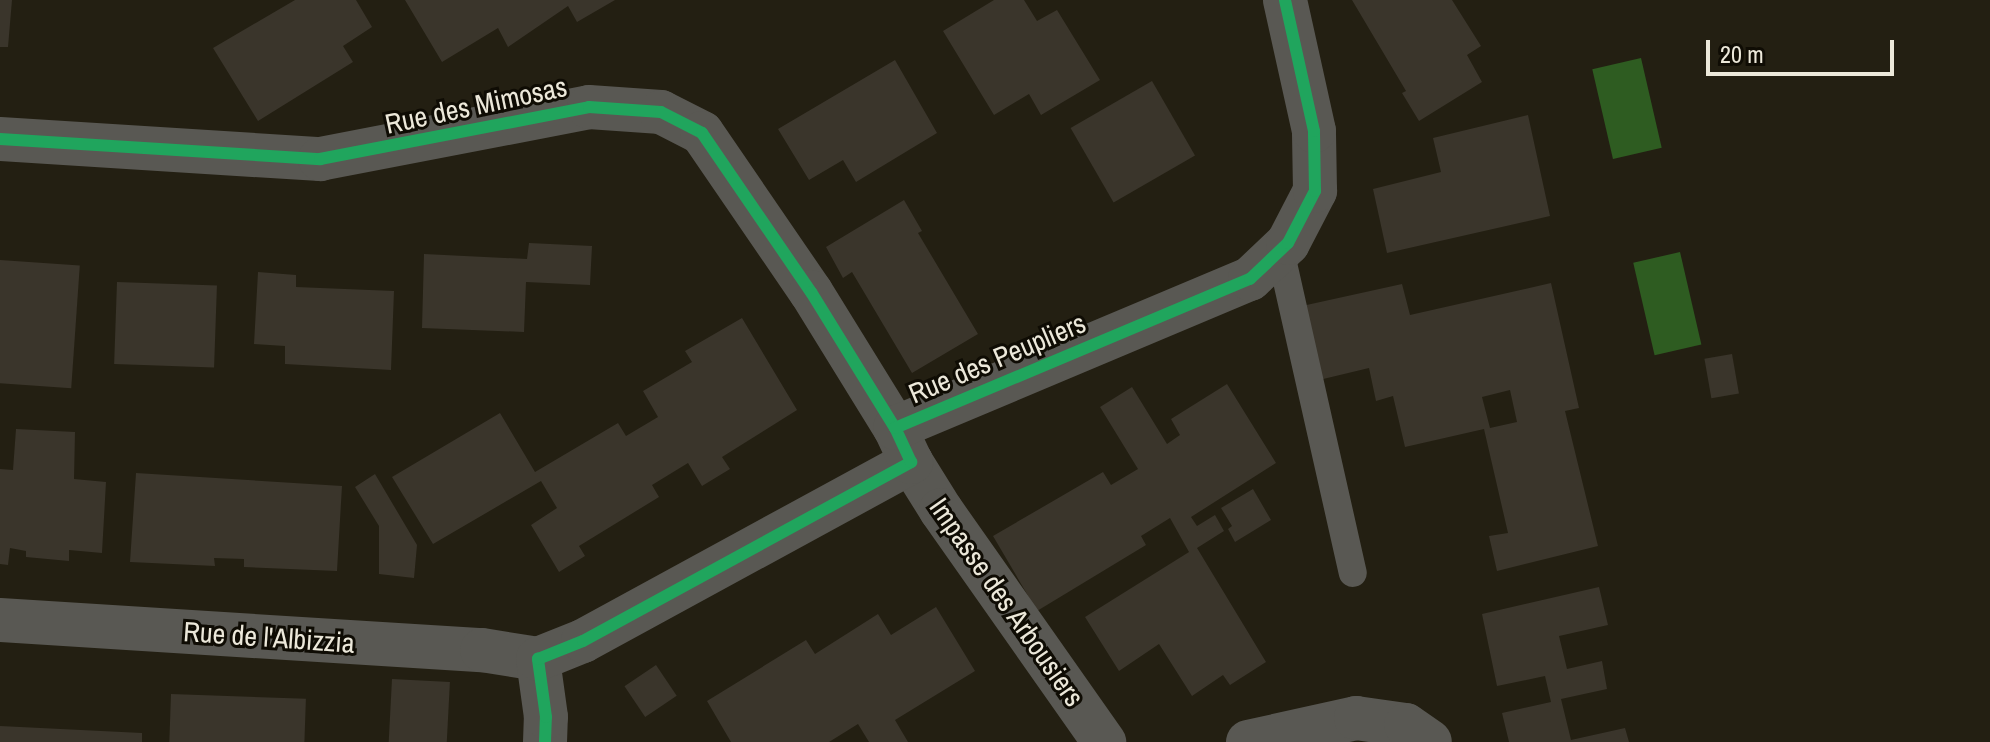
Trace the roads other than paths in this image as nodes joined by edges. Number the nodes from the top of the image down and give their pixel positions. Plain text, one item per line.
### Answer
1 (1285, 0) edge
2 (0, 139) edge
3 (1280, 250) junction
4 (903, 445) junction
5 (1353, 573) dead end
6 (0, 620) edge
7 (538, 659) junction
8 (545, 742) edge
9 (1104, 742) edge
10 (1248, 742) edge
11 (1430, 742) edge

1 - 3 street, Rue des Peupliers
2 - 4 street, Rue des Mimosas
3 - 4 street, Rue des Peupliers
3 - 5 lane
4 - 7 street, Rue des Peupliers
4 - 9 street, Impasse des Arbousiers
6 - 7 street, Rue de l'Albizzia
7 - 8 street
10 - 11 street

